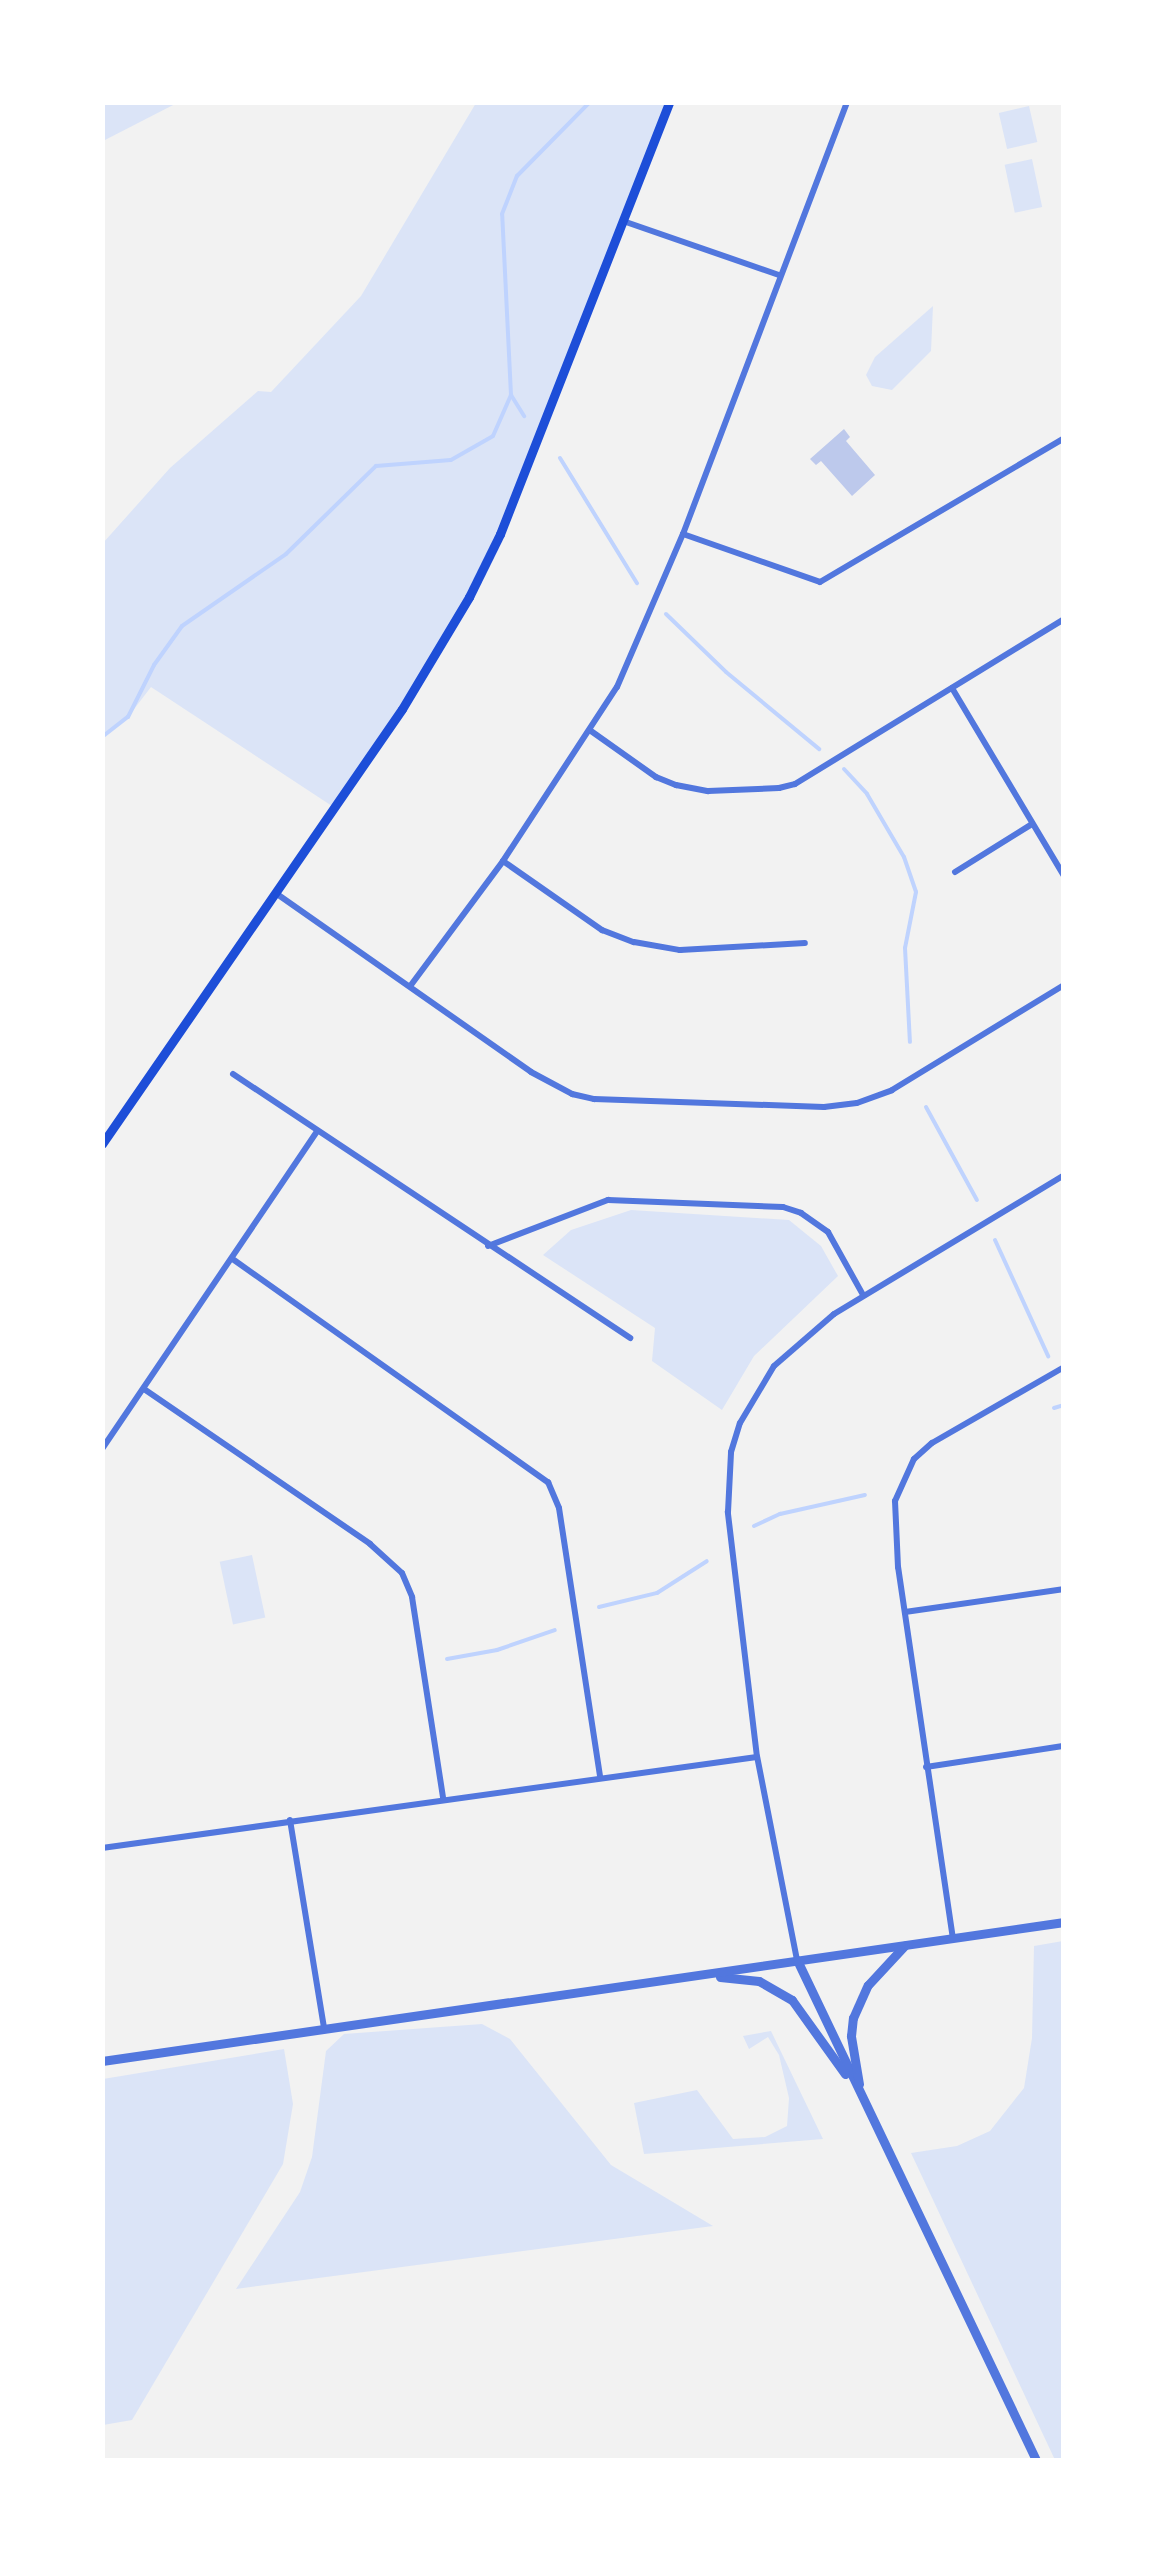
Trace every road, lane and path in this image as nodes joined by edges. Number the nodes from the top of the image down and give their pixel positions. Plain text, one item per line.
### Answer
1 (669, 102) edge
2 (847, 102) edge
3 (623, 222) junction
4 (780, 275) junction
5 (1064, 438) edge
6 (683, 534) junction
7 (1064, 619) edge
8 (952, 688) junction
9 (590, 731) junction
10 (1032, 824) junction
11 (503, 861) junction
12 (955, 872) dead end
13 (1064, 876) edge
14 (278, 894) junction
15 (804, 943) dead end
16 (411, 985) junction
17 (1064, 985) edge
18 (234, 1074) dead end
19 (317, 1131) junction
20 (102, 1144) edge
21 (1064, 1175) edge
22 (488, 1246) junction
23 (234, 1260) junction
24 (863, 1295) junction
25 (630, 1338) dead end
26 (1064, 1367) edge
27 (144, 1390) junction
28 (102, 1449) edge
29 (1064, 1589) edge
30 (905, 1612) junction
31 (1064, 1746) edge
32 (757, 1757) junction
33 (926, 1767) junction
34 (600, 1776) junction
35 (443, 1798) junction
36 (290, 1820) junction
37 (102, 1848) edge
38 (1064, 1922) edge
39 (953, 1939) junction
40 (905, 1946) junction
41 (797, 1960) junction
42 (705, 1976) junction
43 (324, 2027) junction
44 (102, 2060) edge
45 (865, 2106) junction
46 (1036, 2460) edge

1 - 3 main road
2 - 4 street
3 - 4 street
3 - 14 main road
4 - 6 street
5 - 6 street
6 - 9 street
7 - 8 street
8 - 9 street
8 - 10 street
9 - 11 street
10 - 12 street
10 - 13 street
11 - 15 street
11 - 16 street
14 - 16 street
14 - 20 main road
16 - 17 street
18 - 19 street
19 - 22 street
19 - 23 street
21 - 24 street
22 - 24 street
22 - 25 street
23 - 27 street
23 - 34 street
24 - 32 street
26 - 30 street
27 - 28 street
27 - 35 street
29 - 30 street
30 - 33 street
31 - 33 street
32 - 34 street
32 - 41 street
33 - 39 street
34 - 35 street
35 - 36 street
36 - 37 street
36 - 43 street
38 - 39 street
39 - 40 street
40 - 41 street
40 - 45 street
41 - 42 street
41 - 45 street
42 - 43 street
42 - 45 street
43 - 44 street
45 - 46 street

